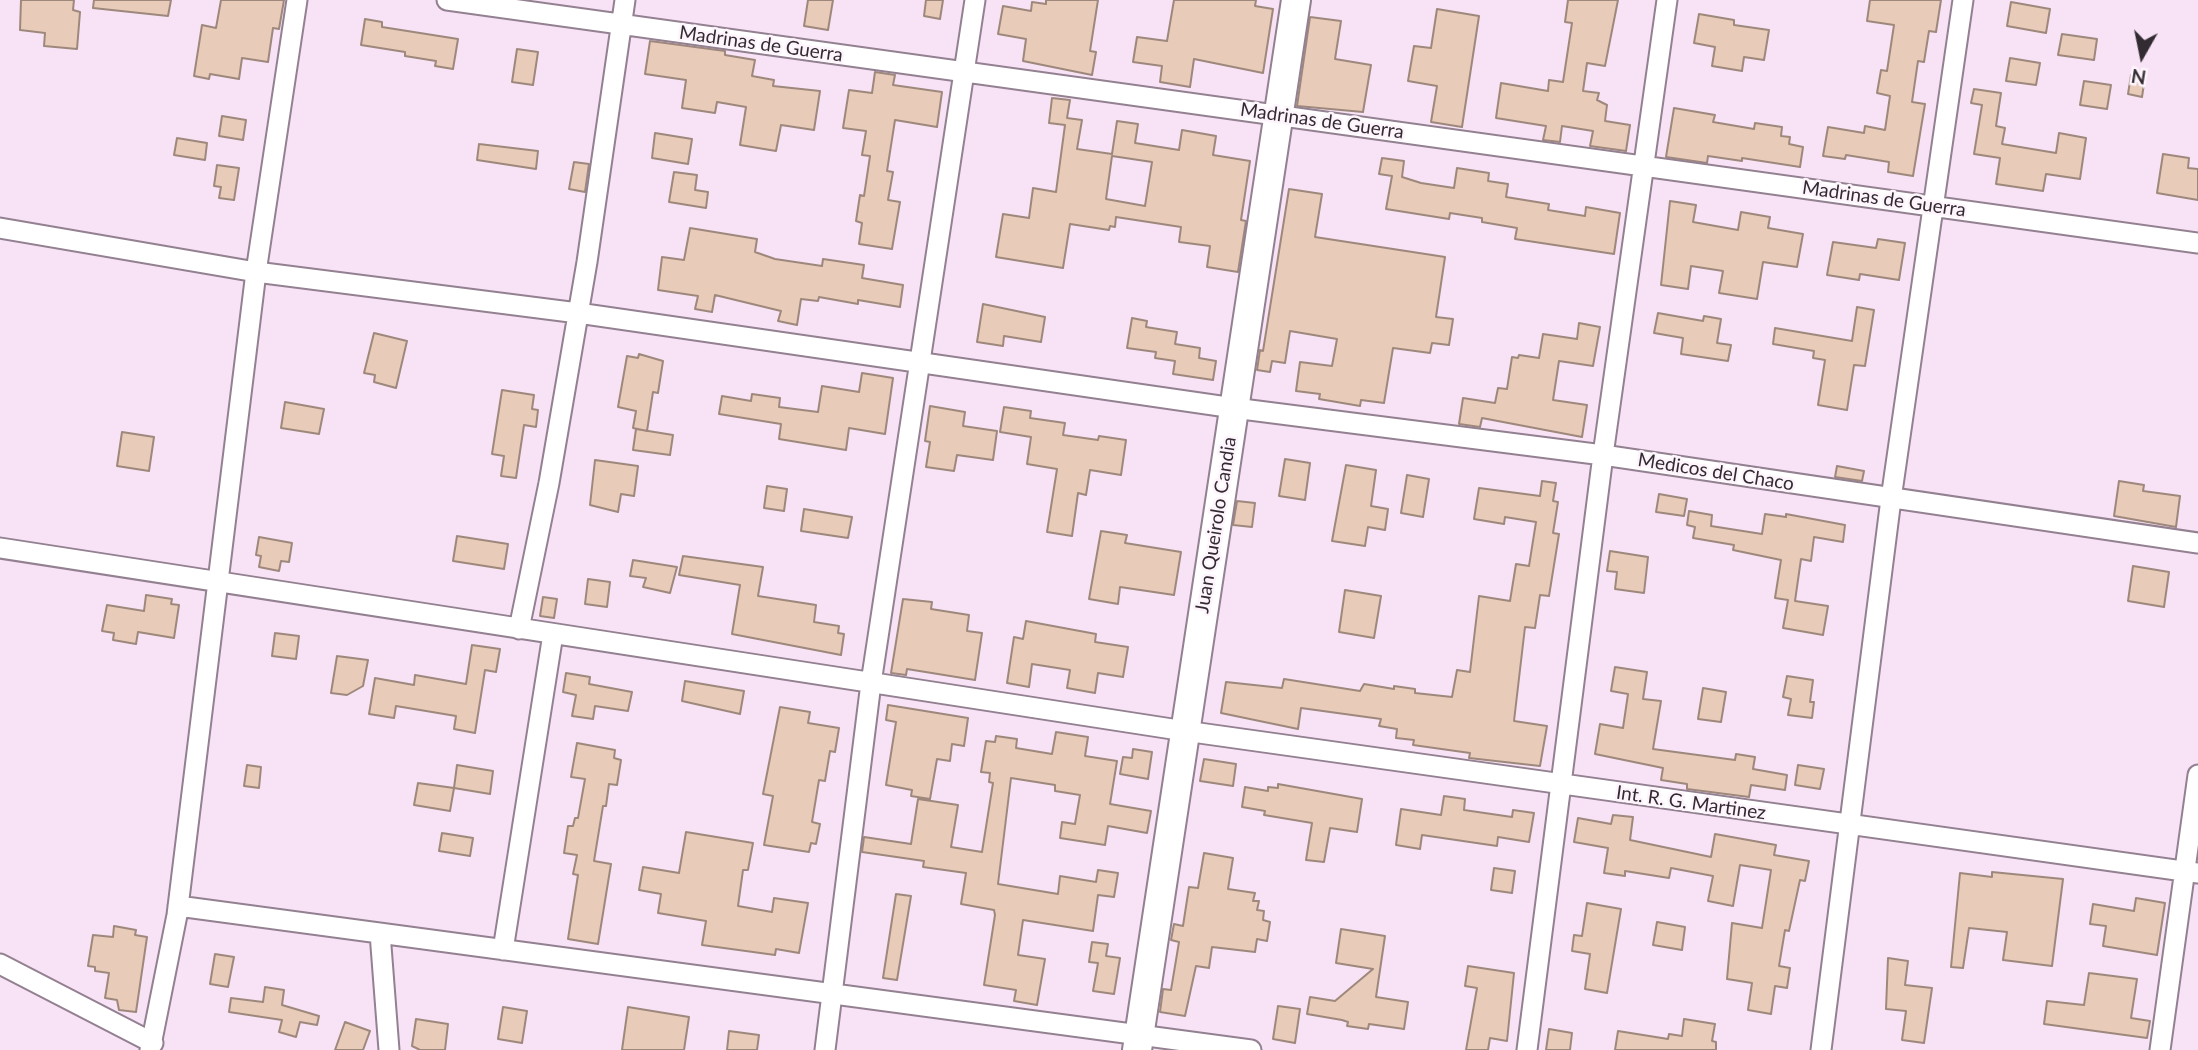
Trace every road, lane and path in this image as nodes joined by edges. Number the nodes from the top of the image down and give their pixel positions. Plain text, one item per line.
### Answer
1 (297, 0) edge
2 (447, 0) edge
3 (625, 0) edge
4 (975, 0) edge
5 (1296, 0) edge
6 (1667, 0) edge
7 (1963, 0) edge
8 (621, 24) junction
9 (965, 72) junction
10 (1279, 116) junction
11 (1643, 166) junction
12 (1933, 206) junction
13 (0, 228) edge
14 (2198, 243) edge
15 (256, 272) junction
16 (578, 313) junction
17 (920, 360) junction
18 (1234, 408) junction
19 (1603, 455) junction
20 (1891, 499) junction
21 (2198, 543) edge
22 (0, 548) edge
23 (217, 582) junction
24 (519, 629) junction
25 (552, 634) junction
26 (871, 683) junction
27 (1185, 731) junction
28 (2198, 775) edge
29 (1563, 785) junction
30 (1851, 826) junction
31 (2190, 872) edge
32 (178, 906) junction
33 (380, 933) junction
34 (503, 950) junction
35 (0, 964) edge
36 (832, 995) junction
37 (1138, 1041) edge
38 (151, 1046) edge
39 (389, 1050) edge
40 (825, 1050) edge
41 (1251, 1050) edge
42 (1527, 1050) edge
43 (1821, 1050) edge
44 (2160, 1050) edge

1 - 15 street
2 - 8 street, Madrinas de Guerra
3 - 8 street
4 - 9 street
5 - 10 street, Juan Queirolo Candia
6 - 11 street
7 - 12 street
8 - 9 street, Madrinas de Guerra
8 - 16 street
9 - 10 street, Madrinas de Guerra
9 - 17 street
10 - 11 street, Madrinas de Guerra
10 - 18 street, Juan Queirolo Candia
11 - 12 street, Madrinas de Guerra
11 - 19 street
12 - 14 street, Madrinas de Guerra
12 - 20 street
13 - 15 street, Medicos del Chaco
15 - 16 street, Medicos del Chaco
15 - 23 street
16 - 17 street, Medicos del Chaco
16 - 24 street
17 - 18 street, Medicos del Chaco
17 - 26 street
18 - 19 street, Medicos del Chaco
18 - 27 street, Juan Queirolo Candia
19 - 20 street, Medicos del Chaco
19 - 29 street
20 - 21 street, Medicos del Chaco
20 - 30 street
22 - 23 street, Int. R. G. Martinez
23 - 24 street, Int. R. G. Martinez
23 - 32 street
24 - 25 street, Int. R. G. Martinez
25 - 26 street, Int. R. G. Martinez
25 - 34 street
26 - 27 street, Int. R. G. Martinez
26 - 36 street
27 - 29 street, Int. R. G. Martinez
27 - 37 street, Juan Queirolo Candia
28 - 31 street
29 - 30 street, Int. R. G. Martinez
29 - 42 street
30 - 31 street, Int. R. G. Martinez
30 - 43 street
31 - 44 street
32 - 33 street
32 - 38 street
33 - 34 street
33 - 39 street
34 - 36 street
35 - 38 street
36 - 37 street
36 - 40 street
37 - 41 street

